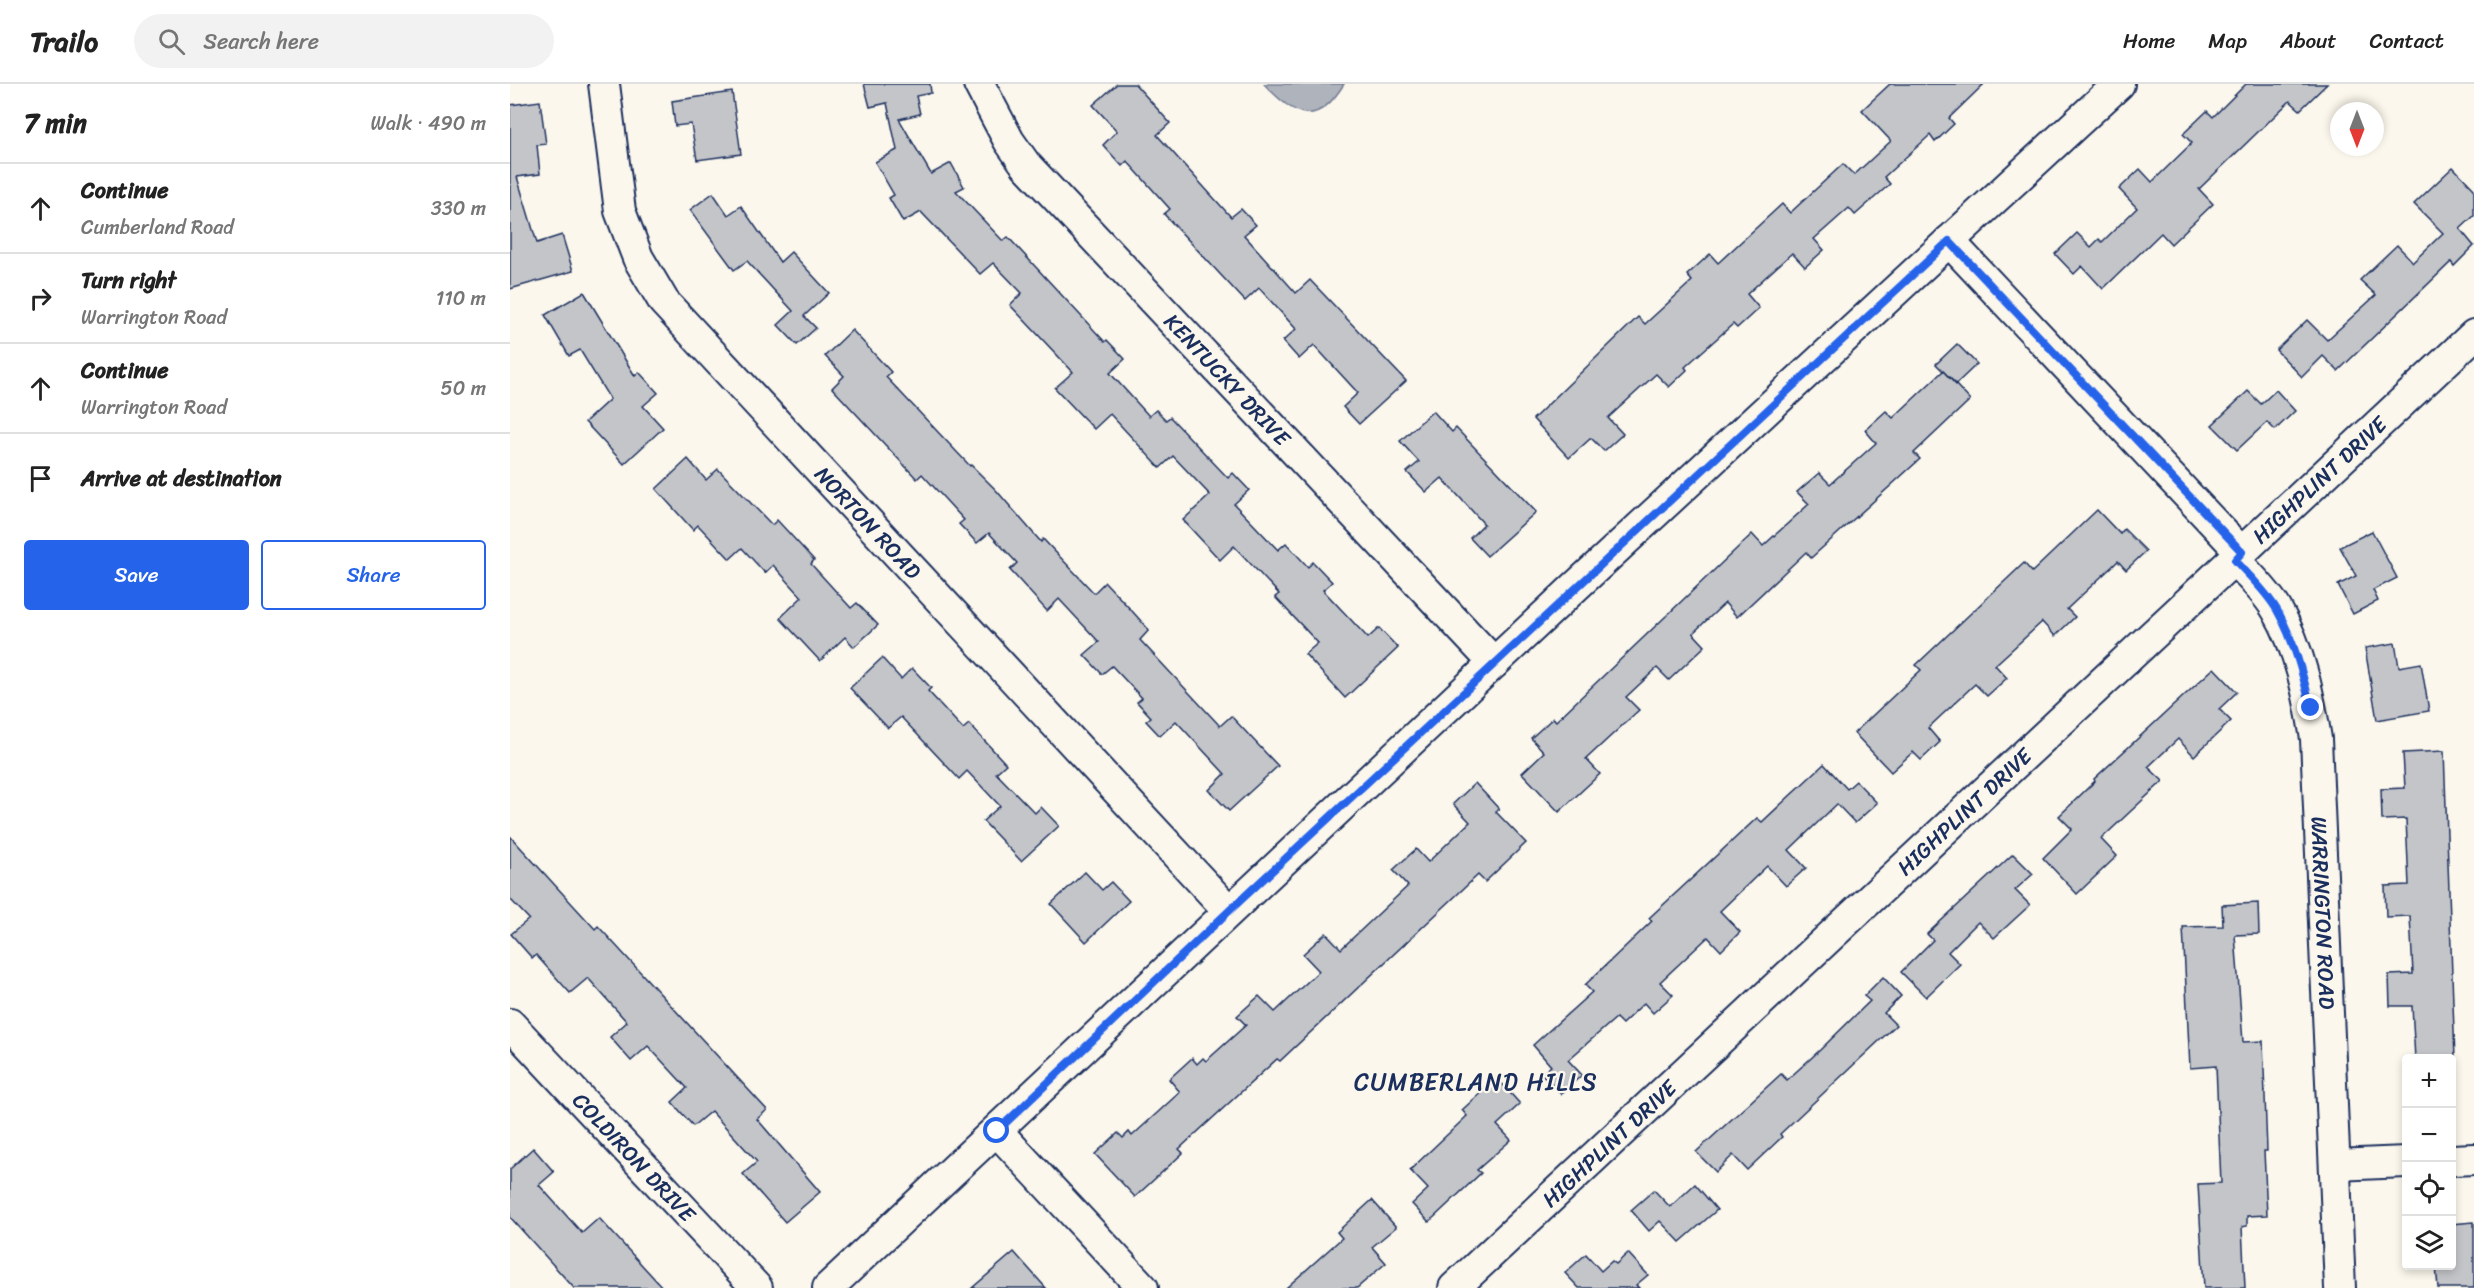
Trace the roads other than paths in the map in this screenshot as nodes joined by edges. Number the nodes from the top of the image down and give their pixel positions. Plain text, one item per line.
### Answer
1 (603, 84) edge
2 (979, 84) edge
3 (2119, 84) edge
4 (1949, 241) junction
5 (2474, 335) edge
6 (2238, 556) junction
7 (1494, 663) junction
8 (1229, 911) junction
9 (510, 1024) edge
10 (997, 1131) junction
11 (2474, 1159) edge
12 (2456, 1160) edge
13 (2402, 1162) edge
14 (2335, 1165) junction
15 (757, 1288) edge
16 (828, 1288) edge
17 (1143, 1288) edge
18 (1454, 1288) edge
19 (2340, 1288) edge

1 - 8 street, NORTON ROAD
2 - 7 street, KENTUCKY DRIVE
3 - 4 street
4 - 6 street, WARRINGTON ROAD
4 - 7 street
5 - 6 street, HIGHPLINT DRIVE
6 - 14 street, WARRINGTON ROAD
6 - 18 street, HIGHPLINT DRIVE
7 - 8 street
8 - 10 street
9 - 15 street, COLDIRON DRIVE
10 - 16 street
10 - 17 street
11 - 12 street
13 - 14 street
14 - 19 street, WARRINGTON ROAD

